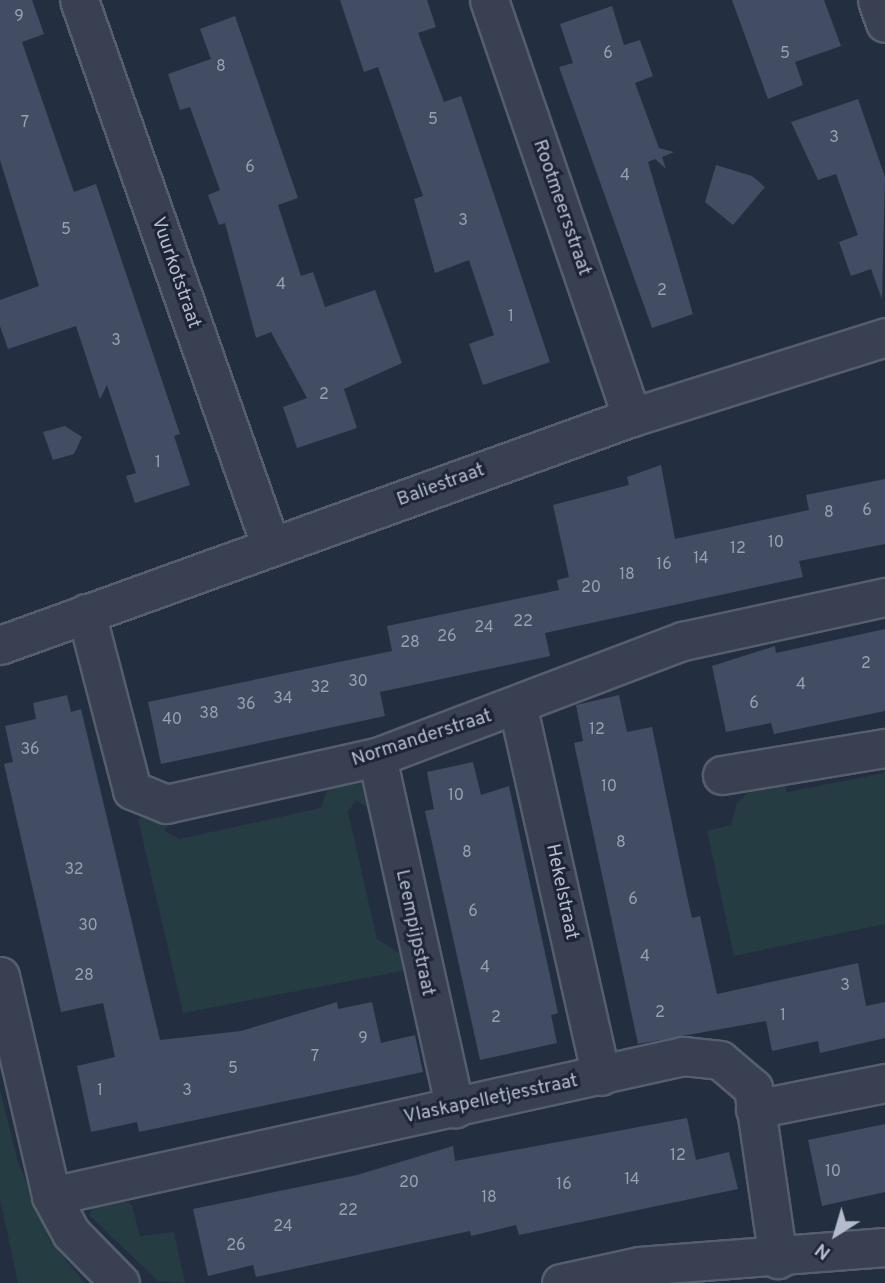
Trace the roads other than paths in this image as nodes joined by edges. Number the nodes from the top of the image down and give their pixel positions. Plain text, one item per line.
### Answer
1 (79, 0) edge
2 (489, 0) edge
3 (877, 0) edge
4 (885, 23) edge
5 (885, 337) edge
6 (632, 417) junction
7 (271, 547) junction
8 (885, 597) edge
9 (86, 613) junction
10 (0, 645) edge
11 (518, 708) junction
12 (885, 748) edge
13 (377, 757) junction
14 (723, 775) dead end
15 (1, 986) edge
16 (601, 1076) junction
17 (885, 1083) edge
18 (455, 1108) junction
19 (755, 1109) junction
20 (51, 1196) junction
21 (885, 1247) edge
22 (764, 1267) edge
23 (583, 1281) edge
24 (120, 1283) edge

1 - 7 street, Vuurkotstraat
2 - 6 street, Rootmeersstraat
3 - 4 street
5 - 6 street, Baliestraat
6 - 7 street, Baliestraat
7 - 9 street, Baliestraat
8 - 11 street, Normanderstraat
9 - 10 street, Baliestraat
9 - 13 street, Normanderstraat
11 - 13 street, Normanderstraat
11 - 16 street, Hekelstraat
12 - 14 street
13 - 18 street, Leempijpstraat
15 - 20 street
16 - 18 street, Vlaskapelletjesstraat
16 - 19 street, Vlaskapelletjesstraat
17 - 19 street
18 - 20 street, Vlaskapelletjesstraat
19 - 22 street, Vlaskapelletjesstraat
20 - 24 street
21 - 22 street
22 - 23 street

